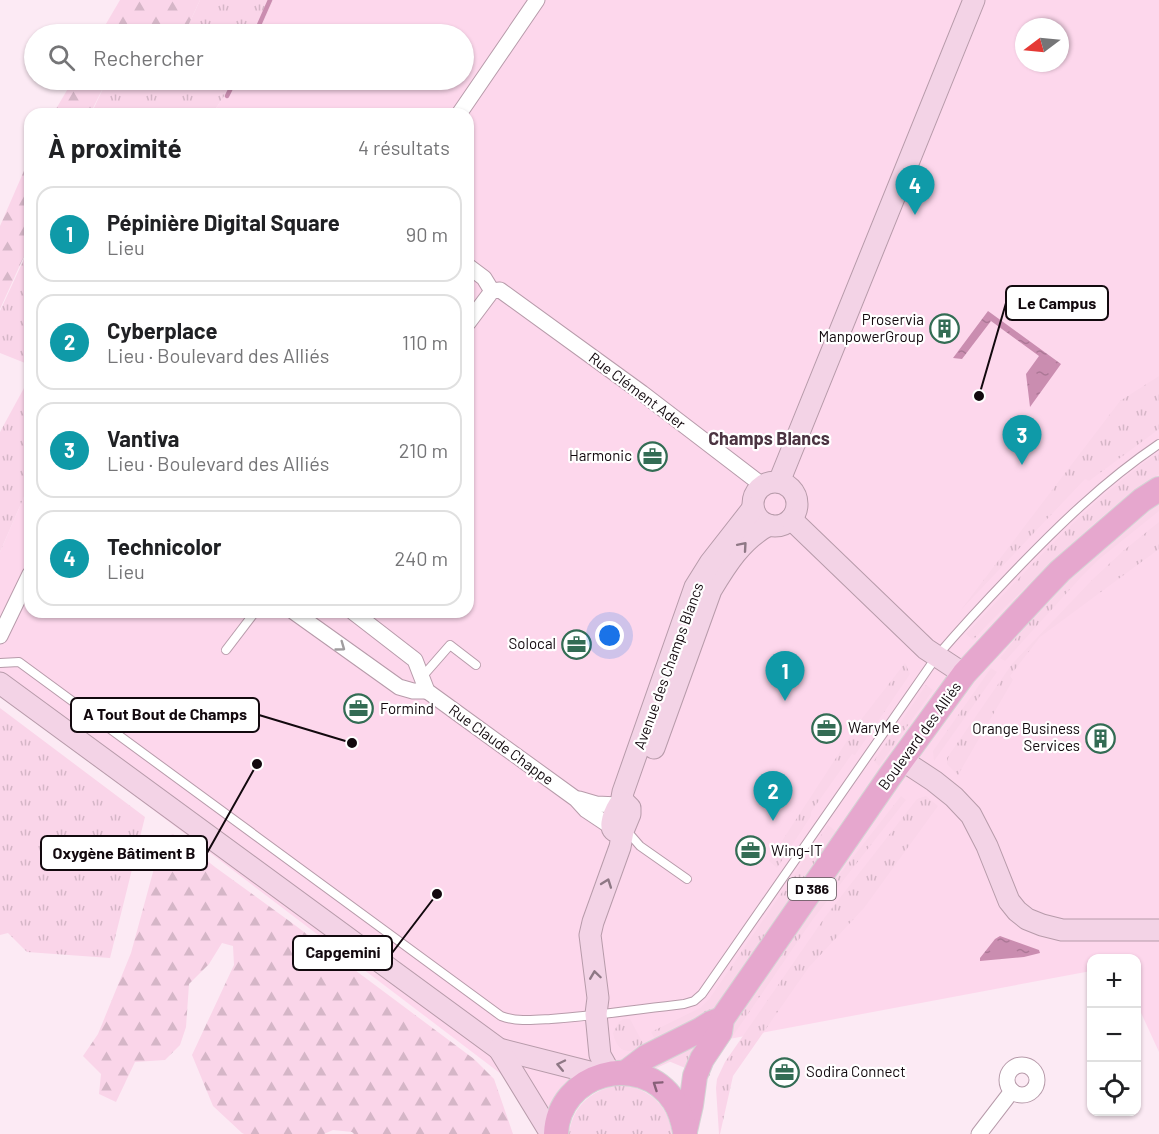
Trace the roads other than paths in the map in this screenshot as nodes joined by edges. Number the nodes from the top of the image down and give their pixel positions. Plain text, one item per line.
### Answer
1 (537, 0) edge
2 (974, 0) edge
3 (463, 108) edge
4 (474, 270) edge
5 (492, 291) junction
6 (474, 315) edge
7 (1159, 444) edge
8 (770, 483) junction
9 (1159, 489) edge
10 (753, 508) junction
11 (791, 519) junction
12 (769, 525) junction
13 (24, 586) edge
14 (250, 618) edge
15 (302, 618) edge
16 (361, 618) edge
17 (0, 636) edge
18 (226, 650) dead end
19 (938, 656) junction
20 (0, 663) edge
21 (476, 664) dead end
22 (964, 674) junction
23 (0, 683) edge
24 (425, 684) junction
25 (902, 760) junction
26 (576, 799) junction
27 (622, 818) junction
28 (687, 879) dead end
29 (1159, 930) edge
30 (596, 1014) junction
31 (722, 1019) junction
32 (499, 1049) junction
33 (612, 1074) junction
34 (1012, 1092) dead end
35 (685, 1133) edge
36 (551, 1134) edge
37 (556, 1134) edge
38 (980, 1134) edge

1 - 3 street
2 - 8 street
4 - 5 street
5 - 6 street
5 - 8 street, Rue Clément Ader
7 - 19 lane
8 - 10 street
8 - 11 street
9 - 22 main road, Boulevard des Alliés / D 386
10 - 12 street
10 - 27 street, Avenue des Champs Blancs
11 - 12 street
11 - 19 street
27 -> 12 street, Avenue des Champs Blancs
13 - 17 street
14 - 18 lane
15 -> 24 street, Rue Claude Chappe
16 - 24 street, Rue Claude Chappe
19 - 22 street
19 - 30 lane
20 - 30 lane
21 - 24 lane
22 - 25 main road, Boulevard des Alliés / D 386
23 - 32 street
24 - 26 street, Rue Claude Chappe
25 - 29 street
25 - 31 main road, Boulevard des Alliés / D 386
26 - 27 street, Rue Claude Chappe
26 - 27 street, Rue Claude Chappe
27 - 28 lane
30 -> 27 street, Avenue des Champs Blancs
30 - 33 street, Avenue des Champs Blancs
31 - 33 main road, Boulevard des Alliés
31 - 35 main road, Boulevard des Alliés / D 386
33 -> 32 street
32 - 36 street
35 -> 33 main road
33 - 37 main road, Boulevard des Alliés
34 - 38 street

